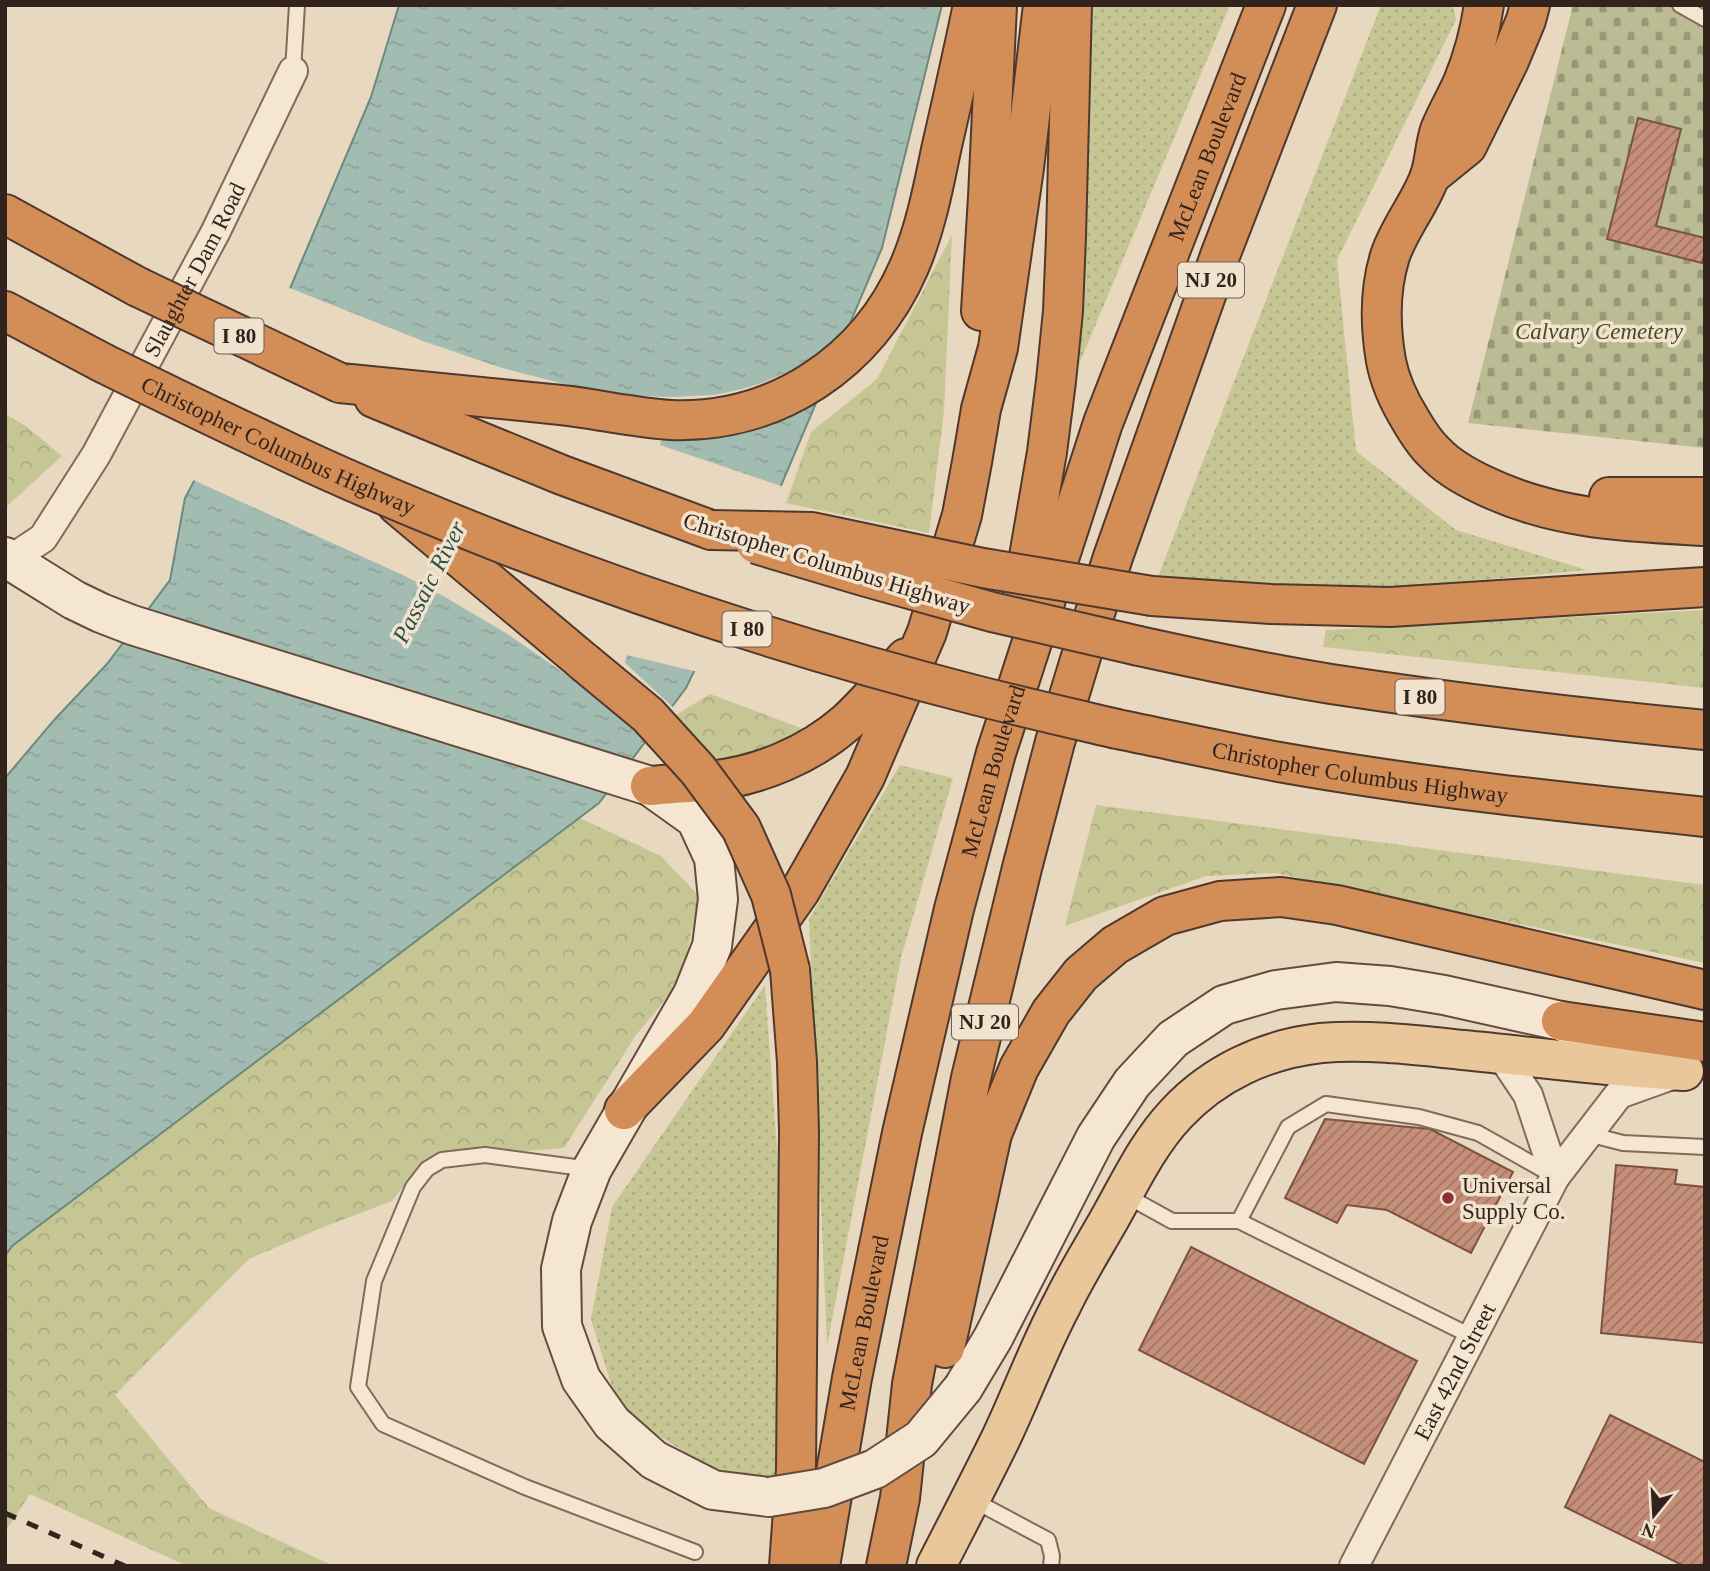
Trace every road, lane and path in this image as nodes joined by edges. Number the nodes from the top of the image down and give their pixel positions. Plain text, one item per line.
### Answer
1 (297, 5) edge
2 (973, 5) edge
3 (997, 5) edge
4 (1043, 5) edge
5 (1072, 5) edge
6 (1266, 5) edge
7 (1317, 5) edge
8 (1484, 5) edge
9 (1530, 5) edge
10 (1680, 5) edge
11 (1705, 19) edge
12 (293, 71) joint
13 (1430, 176) junction
14 (5, 214) edge
15 (5, 312) edge
16 (340, 383) junction
17 (981, 409) junction
18 (1497, 492) junction
19 (1705, 496) edge
20 (387, 497) junction
21 (1705, 526) edge
22 (711, 530) junction
23 (7, 562) edge
24 (1705, 587) edge
25 (927, 632) junction
26 (1705, 730) edge
27 (996, 752) junction
28 (650, 786) junction
29 (1578, 804) junction
30 (1705, 817) edge
31 (1705, 832) edge
32 (1705, 990) edge
33 (1561, 1021) joint
34 (1500, 1054) junction
35 (1698, 1062) edge
36 (624, 1110) junction
37 (1588, 1134) junction
38 (1705, 1147) edge
39 (592, 1169) junction
40 (1555, 1177) junction
41 (1124, 1194) junction
42 (1239, 1221) junction
43 (1473, 1338) junction
44 (900, 1498) junction
45 (970, 1499) junction
46 (695, 1552) dead end
47 (789, 1566) edge
48 (820, 1566) edge
49 (886, 1566) edge
50 (936, 1566) edge
51 (1051, 1566) edge
52 (1354, 1566) edge

1 - 12 lane
2 - 16 highway
3 - 17 highway
4 - 17 highway
5 - 27 highway
6 - 27 highway, McLean Boulevard / NJ 20
7 - 44 highway, McLean Boulevard / NJ 20
8 - 13 highway
9 - 13 highway
10 - 11 lane
12 - 23 street, Slaughter Dam Road
13 - 18 highway
14 - 16 highway, Christopher Columbus Highway / I 80, bridge
15 - 20 highway, Christopher Columbus Highway / I 80, bridge
16 - 22 highway, Christopher Columbus Highway / I 80
17 - 25 highway
18 - 19 highway
18 - 21 highway
20 - 29 highway, Christopher Columbus Highway / I 80, bridge
20 - 47 highway, bridge
22 - 24 highway, bridge
22 - 26 highway, Christopher Columbus Highway / I 80, bridge
23 - 28 main road
25 - 28 highway
25 - 36 highway
27 - 48 highway, McLean Boulevard / NJ 20
28 - 36 main road
29 - 30 highway, Christopher Columbus Highway / I 80
29 - 31 highway
32 - 44 highway
33 - 35 highway
33 - 39 main road, bridge
34 - 35 main road
34 - 40 street
34 - 41 main road
35 - 37 street, East 42nd Street
36 - 39 main road
37 - 38 lane
37 - 40 street, East 42nd Street
39 - 46 lane
40 - 42 lane
40 - 43 street, East 42nd Street
41 - 42 lane
41 - 45 main road
42 - 43 lane
43 - 52 street, East 42nd Street
44 - 49 highway, McLean Boulevard / NJ 20
45 - 50 main road
45 - 51 lane

